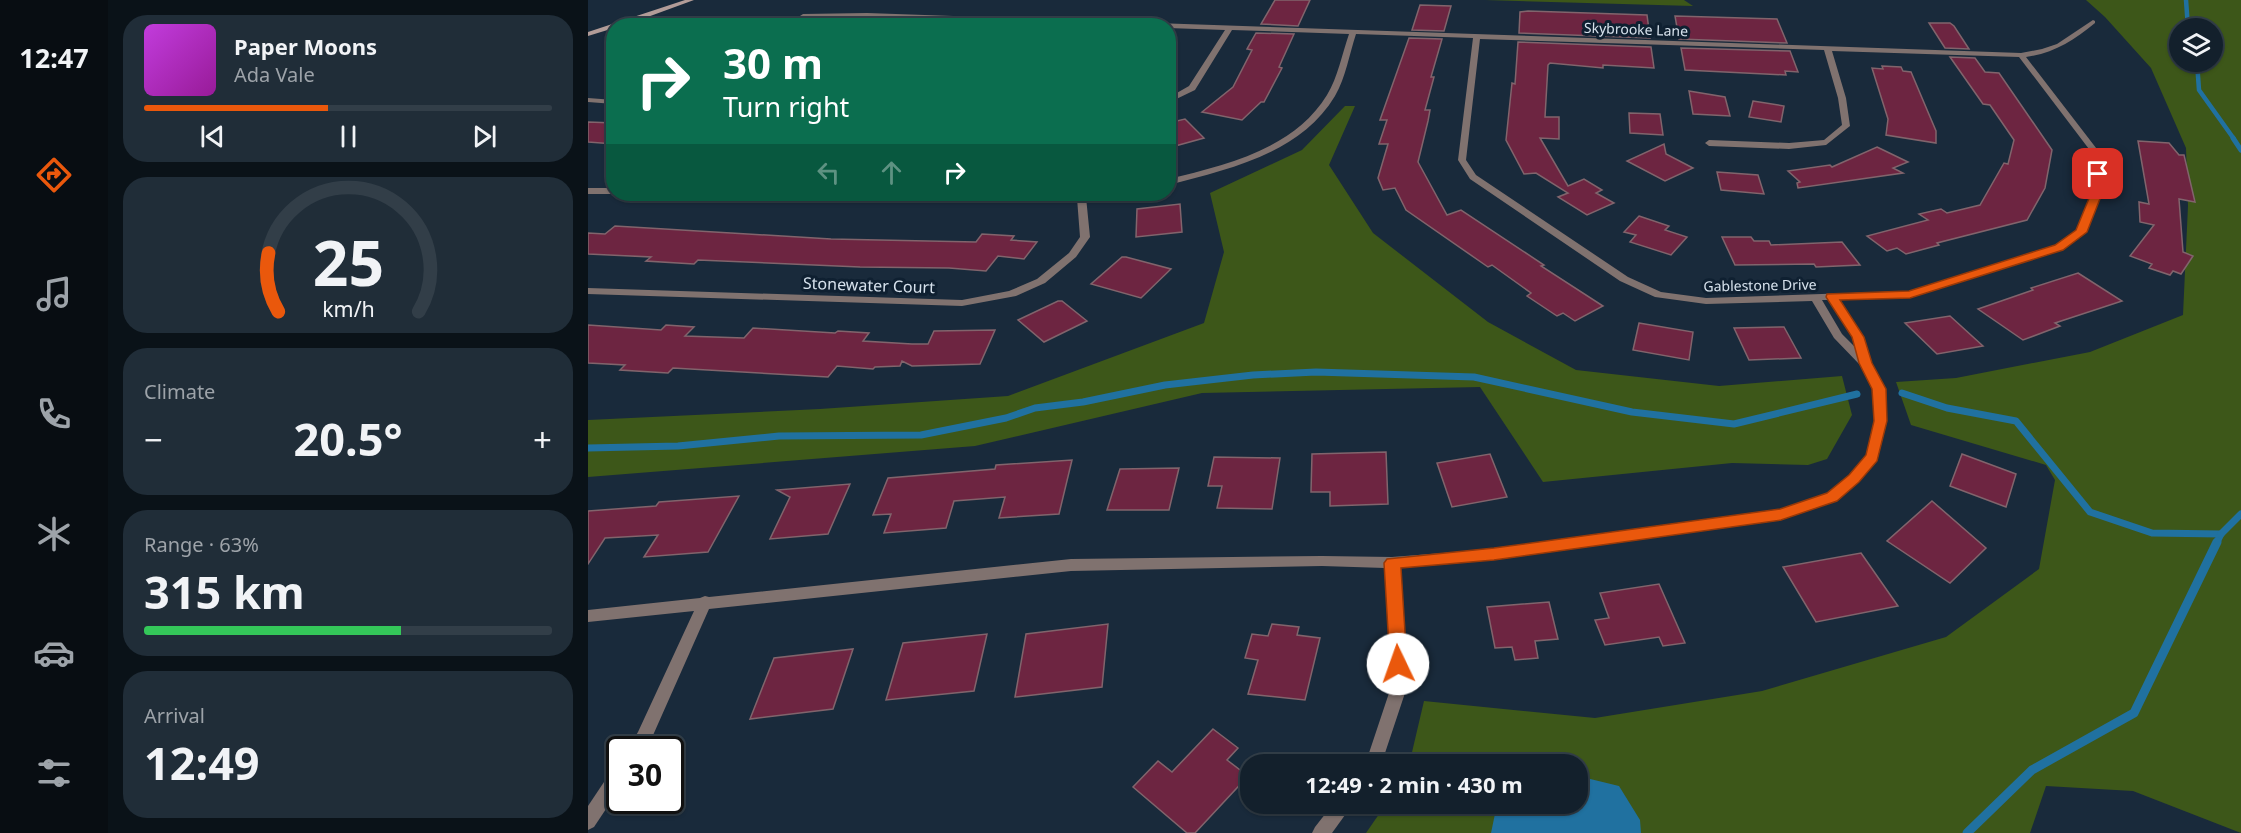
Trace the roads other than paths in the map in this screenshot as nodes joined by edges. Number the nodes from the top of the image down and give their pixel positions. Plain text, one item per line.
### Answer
1 (673, 0) edge
2 (690, 0) edge
3 (803, 16) dead end
4 (637, 18) edge
5 (949, 18) edge
6 (2093, 22) dead end
7 (1176, 26) edge
8 (606, 28) edge
9 (1230, 28) junction
10 (1353, 32) junction
11 (588, 34) edge
12 (1477, 36) junction
13 (1827, 47) junction
14 (2020, 55) junction
15 (1176, 97) edge
16 (588, 100) edge
17 (606, 101) edge
18 (1709, 143) dead end
19 (1176, 180) edge
20 (588, 191) edge
21 (606, 191) edge
22 (1082, 201) edge
23 (588, 291) edge
24 (1815, 297) junction
25 (1832, 297) junction
26 (1865, 363) junction
27 (1392, 563) junction
28 (705, 602) junction
29 (588, 616) edge
30 (644, 736) edge
31 (1377, 754) edge
32 (606, 794) edge
33 (1336, 814) edge
34 (588, 821) edge
35 (1321, 833) edge

1 - 2 main road
2 - 4 main road
3 - 5 street, Skybrooke Lane
6 - 14 street, Skybrooke Lane
7 - 9 street, Skybrooke Lane
8 - 11 main road
9 - 10 street, Skybrooke Lane
9 - 15 street
10 - 12 street, Skybrooke Lane
10 - 19 street
12 - 13 street, Skybrooke Lane
12 - 24 street, Gablestone Drive
13 - 14 street, Skybrooke Lane
13 - 18 street
14 - 25 street, Gablestone Drive
16 - 17 street
20 - 21 street
22 - 23 street, Stonewater Court
24 - 25 street, Gablestone Drive
24 - 26 street
25 - 26 street
26 - 27 street
27 - 28 street
27 - 31 street
28 - 29 street
28 - 30 street
32 - 34 street
33 - 35 street

